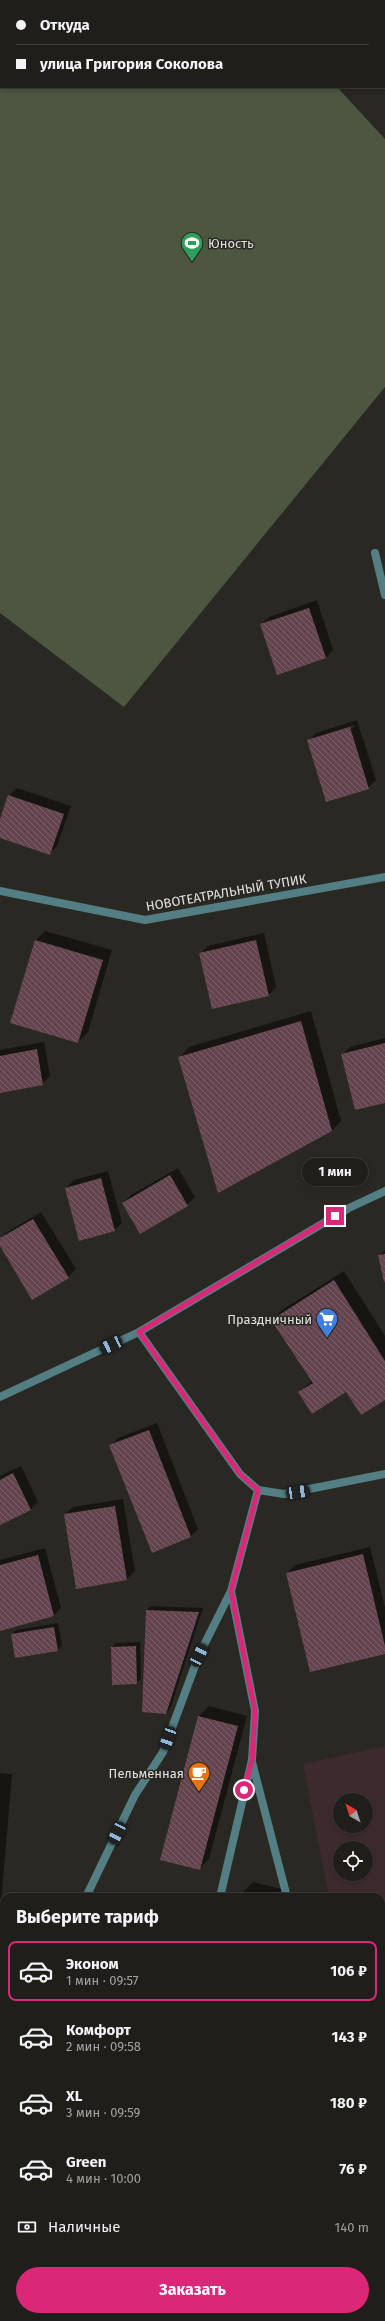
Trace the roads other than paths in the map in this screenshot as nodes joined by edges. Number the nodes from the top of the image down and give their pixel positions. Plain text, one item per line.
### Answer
1 (375, 553) dead end
2 (385, 595) edge
3 (385, 877) edge
4 (0, 891) edge
5 (385, 1191) edge
6 (139, 1332) junction
7 (0, 1397) edge
8 (385, 1474) edge
9 (258, 1490) junction
10 (231, 1591) junction
11 (252, 1760) junction
12 (88, 1893) edge
13 (221, 1893) edge
14 (286, 1893) edge

1 - 2 street
3 - 4 street, НОВОТЕАТРАЛЬНЫЙ ТУПИК
5 - 6 street
6 - 7 street
6 - 9 street
8 - 9 street
9 - 10 street
10 - 11 street
10 - 12 street
11 - 13 street
11 - 14 street

